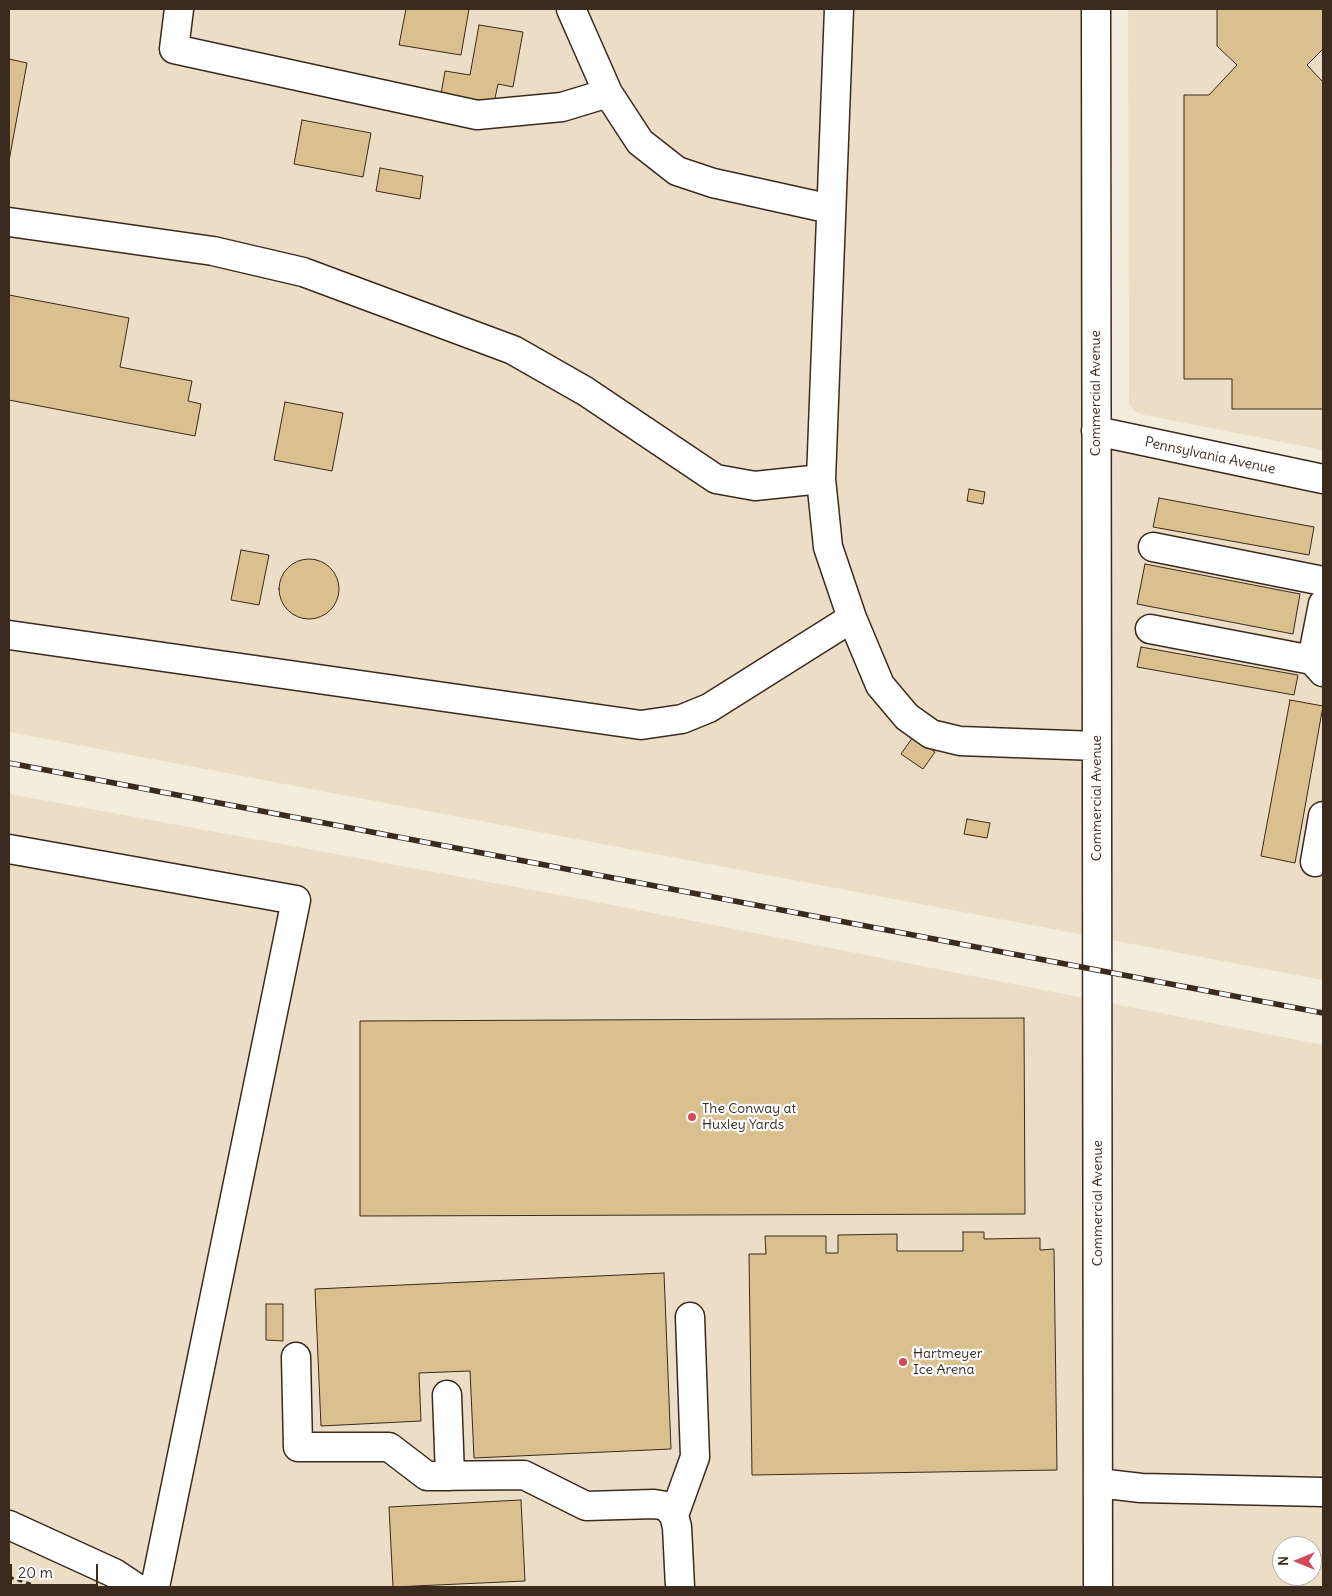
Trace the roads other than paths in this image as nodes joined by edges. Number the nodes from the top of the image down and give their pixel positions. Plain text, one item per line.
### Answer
1 (179, 9) edge
2 (571, 9) edge
3 (839, 9) edge
4 (1096, 9) edge
5 (608, 93) junction
6 (832, 208) junction
7 (9, 222) edge
8 (1096, 431) junction
9 (821, 479) junction
10 (1323, 479) edge
11 (1153, 547) dead end
12 (1323, 581) edge
13 (1323, 604) edge
14 (852, 618) junction
15 (1150, 629) dead end
16 (9, 635) edge
17 (1317, 666) edge
18 (1097, 746) junction
19 (1323, 816) edge
20 (9, 849) edge
21 (1315, 862) dead end
22 (690, 1317) dead end
23 (296, 1357) dead end
24 (447, 1394) dead end
25 (450, 1476) junction
26 (1098, 1484) junction
27 (1323, 1492) edge
28 (674, 1515) junction
29 (9, 1525) edge
30 (135, 1587) edge
31 (155, 1587) edge
32 (680, 1587) edge
33 (1098, 1587) edge

1 - 5 street
2 - 5 street
3 - 6 street
4 - 8 street, Commercial Avenue
5 - 6 street
6 - 9 street
7 - 9 street
8 - 10 street, Pennsylvania Avenue
8 - 18 street, Commercial Avenue
9 - 14 street
11 - 12 street
13 - 17 street
14 - 16 street
14 - 18 street
15 - 17 street
18 - 26 street, Commercial Avenue
19 - 21 street
20 - 31 street
22 - 28 street
23 - 25 street
24 - 25 street
25 - 28 street
26 - 27 street
26 - 33 street, Commercial Avenue
28 - 32 street
29 - 30 street

